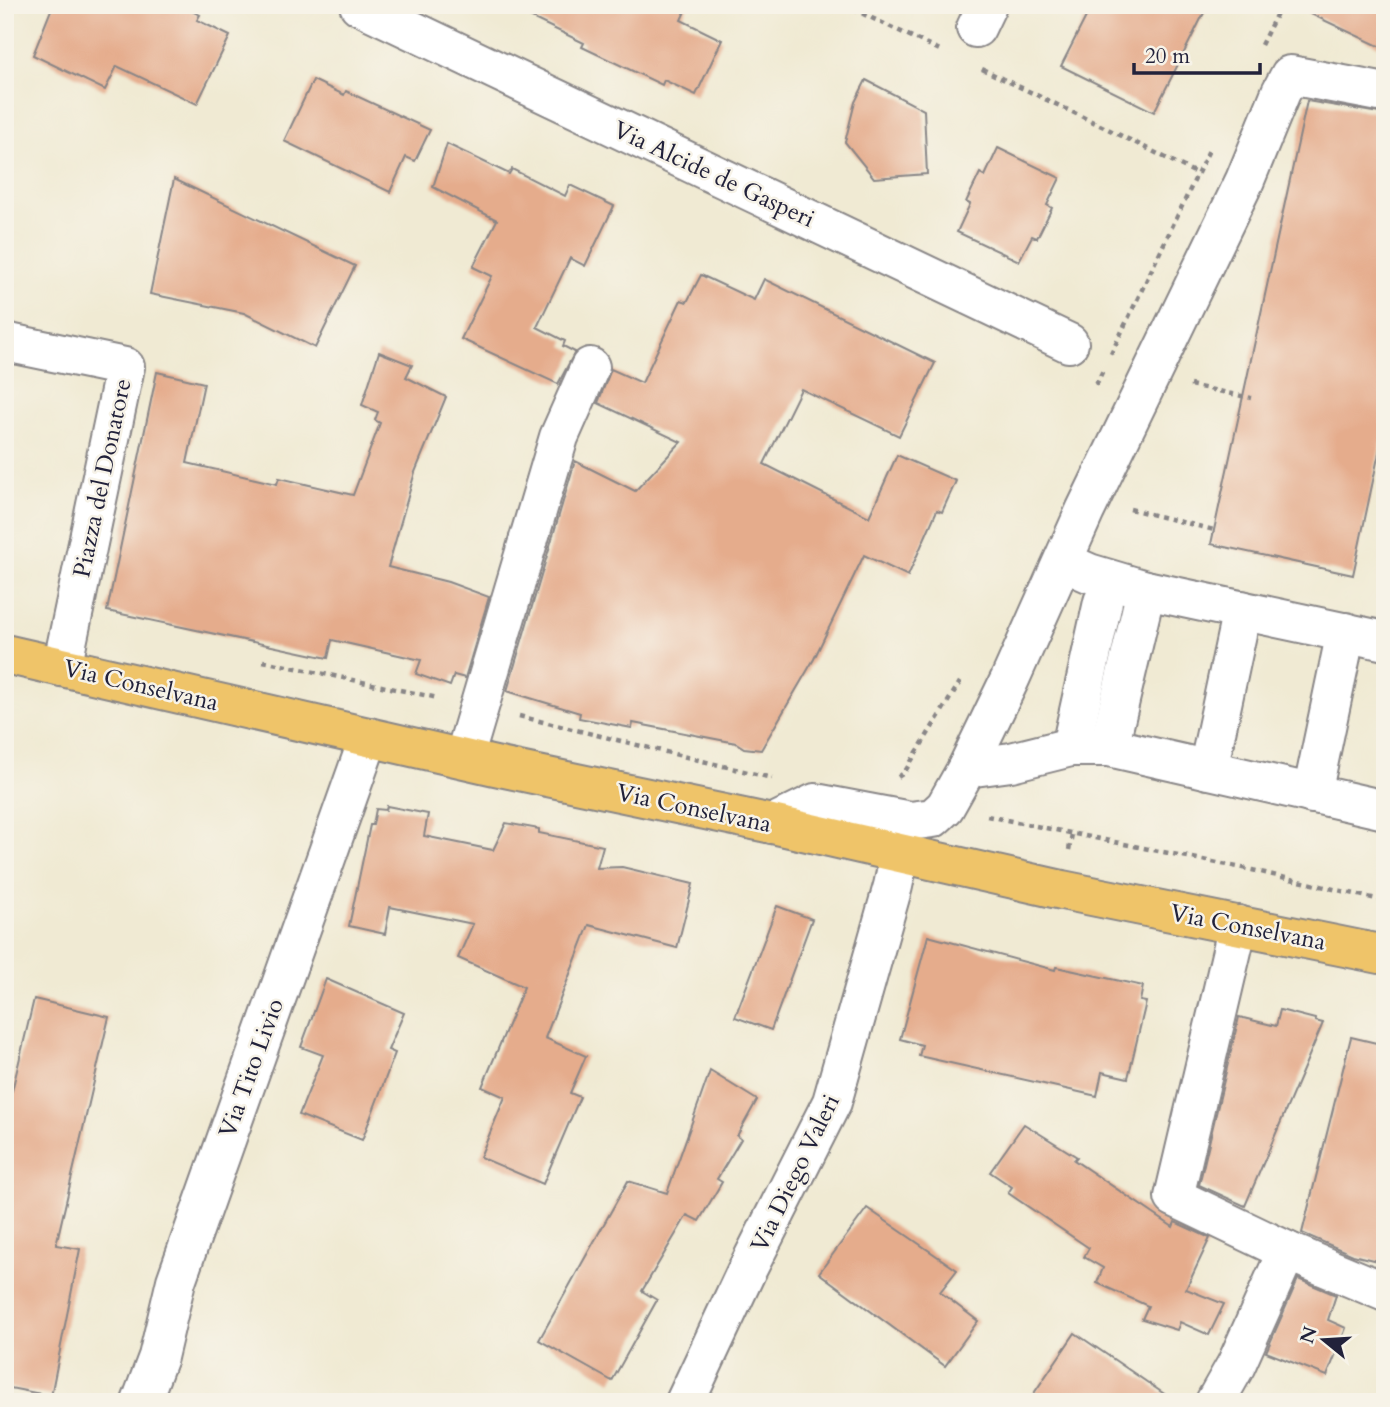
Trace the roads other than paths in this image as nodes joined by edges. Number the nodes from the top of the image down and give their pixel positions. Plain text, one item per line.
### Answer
1 (359, 5) edge
2 (1385, 93) edge
3 (5, 342) edge
4 (1069, 343) dead end
5 (590, 367) dead end
6 (1064, 562) junction
7 (1146, 590) junction
8 (1103, 602) dead end
9 (1242, 610) junction
10 (1346, 632) junction
11 (1385, 641) edge
12 (5, 654) edge
13 (62, 667) junction
14 (369, 737) junction
15 (1071, 747) junction
16 (1110, 747) junction
17 (464, 758) junction
18 (967, 768) junction
19 (1208, 770) junction
20 (1312, 794) junction
21 (1385, 810) edge
22 (772, 824) junction
23 (900, 853) junction
24 (1238, 925) junction
25 (1385, 955) edge
26 (1287, 1251) junction
27 (1385, 1292) edge
28 (141, 1402) edge
29 (685, 1402) edge
30 (1215, 1402) edge

1 - 4 street, Via Alcide de Gasperi
2 - 6 street
3 - 13 street, Piazza del Donatore
5 - 17 street
6 - 7 street
6 - 18 street
7 - 9 street
7 - 16 street
8 - 15 street
9 - 10 street
9 - 19 street
10 - 11 street
10 - 20 street
12 - 13 main road, Via Conselvana
13 - 14 main road, Via Conselvana
14 - 17 main road, Via Conselvana
14 - 28 street, Via Tito Livio
15 - 16 street
15 - 18 street
16 - 19 street
17 - 22 main road, Via Conselvana
18 - 22 street
19 - 20 street
20 - 21 street
22 - 23 main road, Via Conselvana
23 - 24 main road, Via Conselvana
23 - 29 street, Via Diego Valeri
24 - 25 main road, Via Conselvana
24 - 26 street
26 - 27 street
26 - 30 street

